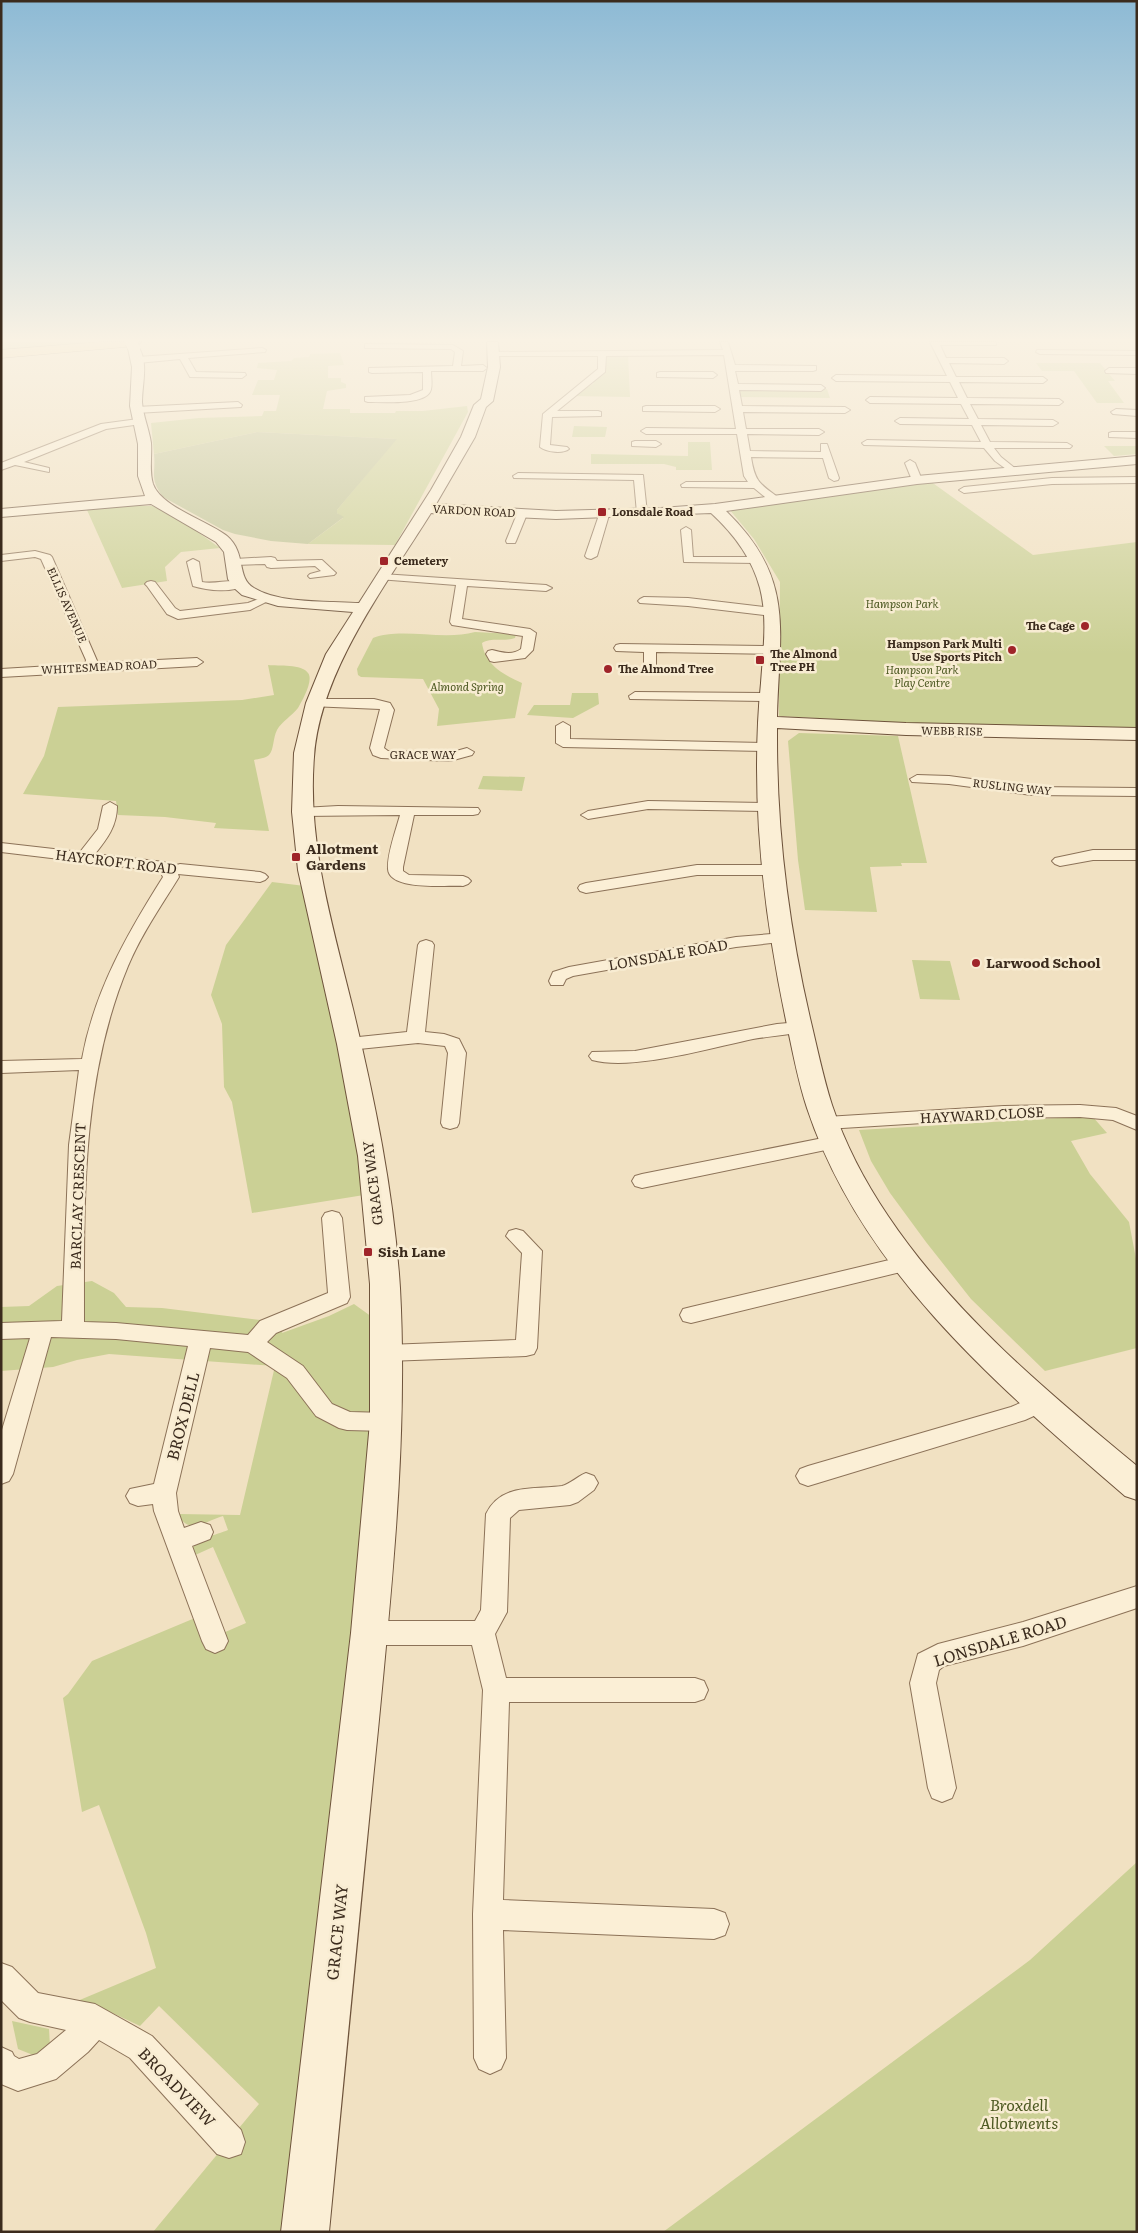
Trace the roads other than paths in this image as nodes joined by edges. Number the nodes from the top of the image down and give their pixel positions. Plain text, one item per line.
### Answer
1 (50, 446) edge
2 (143, 446) edge
3 (462, 446) edge
4 (545, 446) edge
5 (743, 446) edge
6 (787, 446) edge
7 (823, 446) edge
8 (989, 446) edge
9 (1012, 446) edge
10 (1067, 446) edge
11 (564, 449) dead end
12 (744, 454) junction
13 (1137, 460) edge
14 (6, 463) edge
15 (910, 463) dead end
16 (46, 470) dead end
17 (1012, 471) junction
18 (518, 476) dead end
19 (834, 478) dead end
20 (917, 480) junction
21 (1137, 480) edge
22 (686, 485) dead end
23 (756, 486) junction
24 (964, 490) dead end
25 (154, 499) junction
26 (775, 500) junction
27 (427, 508) junction
28 (715, 508) junction
29 (1, 513) edge
30 (642, 513) junction
31 (522, 514) junction
32 (604, 515) junction
33 (686, 530) dead end
34 (510, 542) dead end
35 (591, 556) dead end
36 (1, 558) edge
37 (756, 560) junction
38 (193, 562) dead end
39 (235, 562) junction
40 (314, 576) dead end
41 (382, 577) junction
42 (462, 582) junction
43 (151, 584) dead end
44 (239, 584) junction
45 (546, 588) dead end
46 (266, 599) junction
47 (644, 601) dead end
48 (362, 608) junction
49 (772, 612) junction
50 (620, 648) dead end
51 (650, 649) junction
52 (772, 650) junction
53 (494, 658) dead end
54 (197, 662) dead end
55 (91, 667) junction
56 (650, 667) dead end
57 (1, 672) edge
58 (635, 696) dead end
59 (769, 697) junction
60 (315, 703) junction
61 (767, 722) junction
62 (563, 726) dead end
63 (1137, 734) edge
64 (767, 747) junction
65 (467, 752) dead end
66 (917, 779) dead end
67 (1137, 792) edge
68 (110, 806) dead end
69 (768, 807) junction
70 (408, 811) junction
71 (302, 812) junction
72 (473, 812) dead end
73 (588, 815) dead end
74 (1, 847) edge
75 (1137, 855) edge
76 (83, 858) junction
77 (1060, 861) dead end
78 (775, 870) junction
79 (170, 871) junction
80 (260, 877) dead end
81 (463, 881) dead end
82 (586, 888) dead end
83 (784, 938) junction
84 (426, 945) dead end
85 (557, 981) dead end
86 (800, 1028) junction
87 (415, 1038) junction
88 (349, 1044) junction
89 (598, 1056) dead end
90 (89, 1064) junction
91 (1, 1067) edge
92 (450, 1123) dead end
93 (1137, 1124) edge
94 (830, 1133) junction
95 (642, 1181) dead end
96 (332, 1218) dead end
97 (516, 1236) dead end
98 (906, 1264) junction
99 (691, 1315) dead end
100 (43, 1329) junction
101 (73, 1330) junction
102 (1, 1331) edge
103 (201, 1339) junction
104 (387, 1342) junction
105 (253, 1344) junction
106 (1039, 1404) junction
107 (386, 1422) junction
108 (1, 1474) edge
109 (808, 1476) dead end
110 (586, 1483) dead end
111 (1137, 1486) edge
112 (164, 1493) junction
113 (138, 1496) dead end
114 (201, 1532) dead end
115 (177, 1541) junction
116 (1137, 1597) edge
117 (370, 1633) junction
118 (482, 1633) junction
119 (215, 1641) dead end
120 (496, 1690) junction
121 (695, 1690) dead end
122 (942, 1788) dead end
123 (488, 1914) junction
124 (714, 1924) dead end
125 (1, 1978) edge
126 (96, 2020) junction
127 (490, 2058) dead end
128 (1, 2063) edge
129 (229, 2142) dead end
130 (305, 2232) edge

1 - 14 street
2 - 25 street
3 - 27 street, GRACE WAY
4 - 11 street
5 - 12 street
6 - 12 street
7 - 19 street
8 - 17 street
9 - 10 street
12 - 23 street
13 - 17 street, VARDON ROAD
14 - 16 street
15 - 20 street
17 - 20 street, VARDON ROAD
18 - 30 street
20 - 26 street, VARDON ROAD
21 - 24 street
22 - 23 street
23 - 26 street
25 - 29 street
25 - 39 street
26 - 28 street, VARDON ROAD
27 - 31 street, VARDON ROAD
27 - 41 street, GRACE WAY
28 - 30 street, VARDON ROAD
28 - 37 street
30 - 32 street, VARDON ROAD
31 - 32 street, VARDON ROAD
31 - 34 street, VARDON ROAD
32 - 35 street
33 - 37 street
36 - 55 street, ELLIS AVENUE
37 - 49 street
38 - 44 street
39 - 40 street
39 - 44 street
41 - 42 street
41 - 48 street, GRACE WAY
42 - 45 street
42 - 53 street
43 - 46 street
44 - 46 street
46 - 48 street
47 - 49 street
48 - 60 street, GRACE WAY
49 - 52 street
50 - 51 street
51 - 52 street
51 - 56 street
52 - 59 street
54 - 55 street, WHITESMEAD ROAD
55 - 57 street, WHITESMEAD ROAD
58 - 59 street
59 - 61 street
60 - 65 street, GRACE WAY
60 - 71 street, GRACE WAY
61 - 63 street, WEBB RISE
61 - 64 street
62 - 64 street
64 - 69 street
66 - 67 street, RUSLING WAY
68 - 76 street
69 - 73 street
69 - 78 street
70 - 71 street
70 - 72 street
70 - 81 street
71 - 88 street, GRACE WAY
74 - 76 street, HAYCROFT ROAD
75 - 77 street
76 - 79 street, HAYCROFT ROAD
78 - 82 street
78 - 83 street
79 - 80 street, HAYCROFT ROAD
79 - 90 street, BARCLAY CRESCENT
83 - 85 street, LONSDALE ROAD
83 - 86 street
84 - 87 street
86 - 89 street
86 - 94 street
87 - 88 street
87 - 92 street
88 - 104 street, GRACE WAY
90 - 91 street
90 - 101 street, BARCLAY CRESCENT
93 - 94 street, HAYWARD CLOSE
94 - 95 street
94 - 98 street
96 - 105 street
97 - 104 street
98 - 99 street
98 - 106 street
100 - 101 street
100 - 102 street
100 - 108 street
101 - 103 street
103 - 105 street
103 - 112 street, BROX DELL
104 - 107 street, GRACE WAY
105 - 107 street
106 - 109 street
106 - 111 street
107 - 117 street, GRACE WAY
110 - 118 street
112 - 113 street
112 - 115 street, BROX DELL
114 - 115 street
115 - 119 street, BROX DELL
116 - 122 street, LONSDALE ROAD
117 - 118 street
117 - 130 street, GRACE WAY
118 - 120 street
120 - 121 street
120 - 123 street
123 - 124 street
123 - 127 street
125 - 126 street, BROADVIEW
126 - 128 street
126 - 129 street, BROADVIEW

